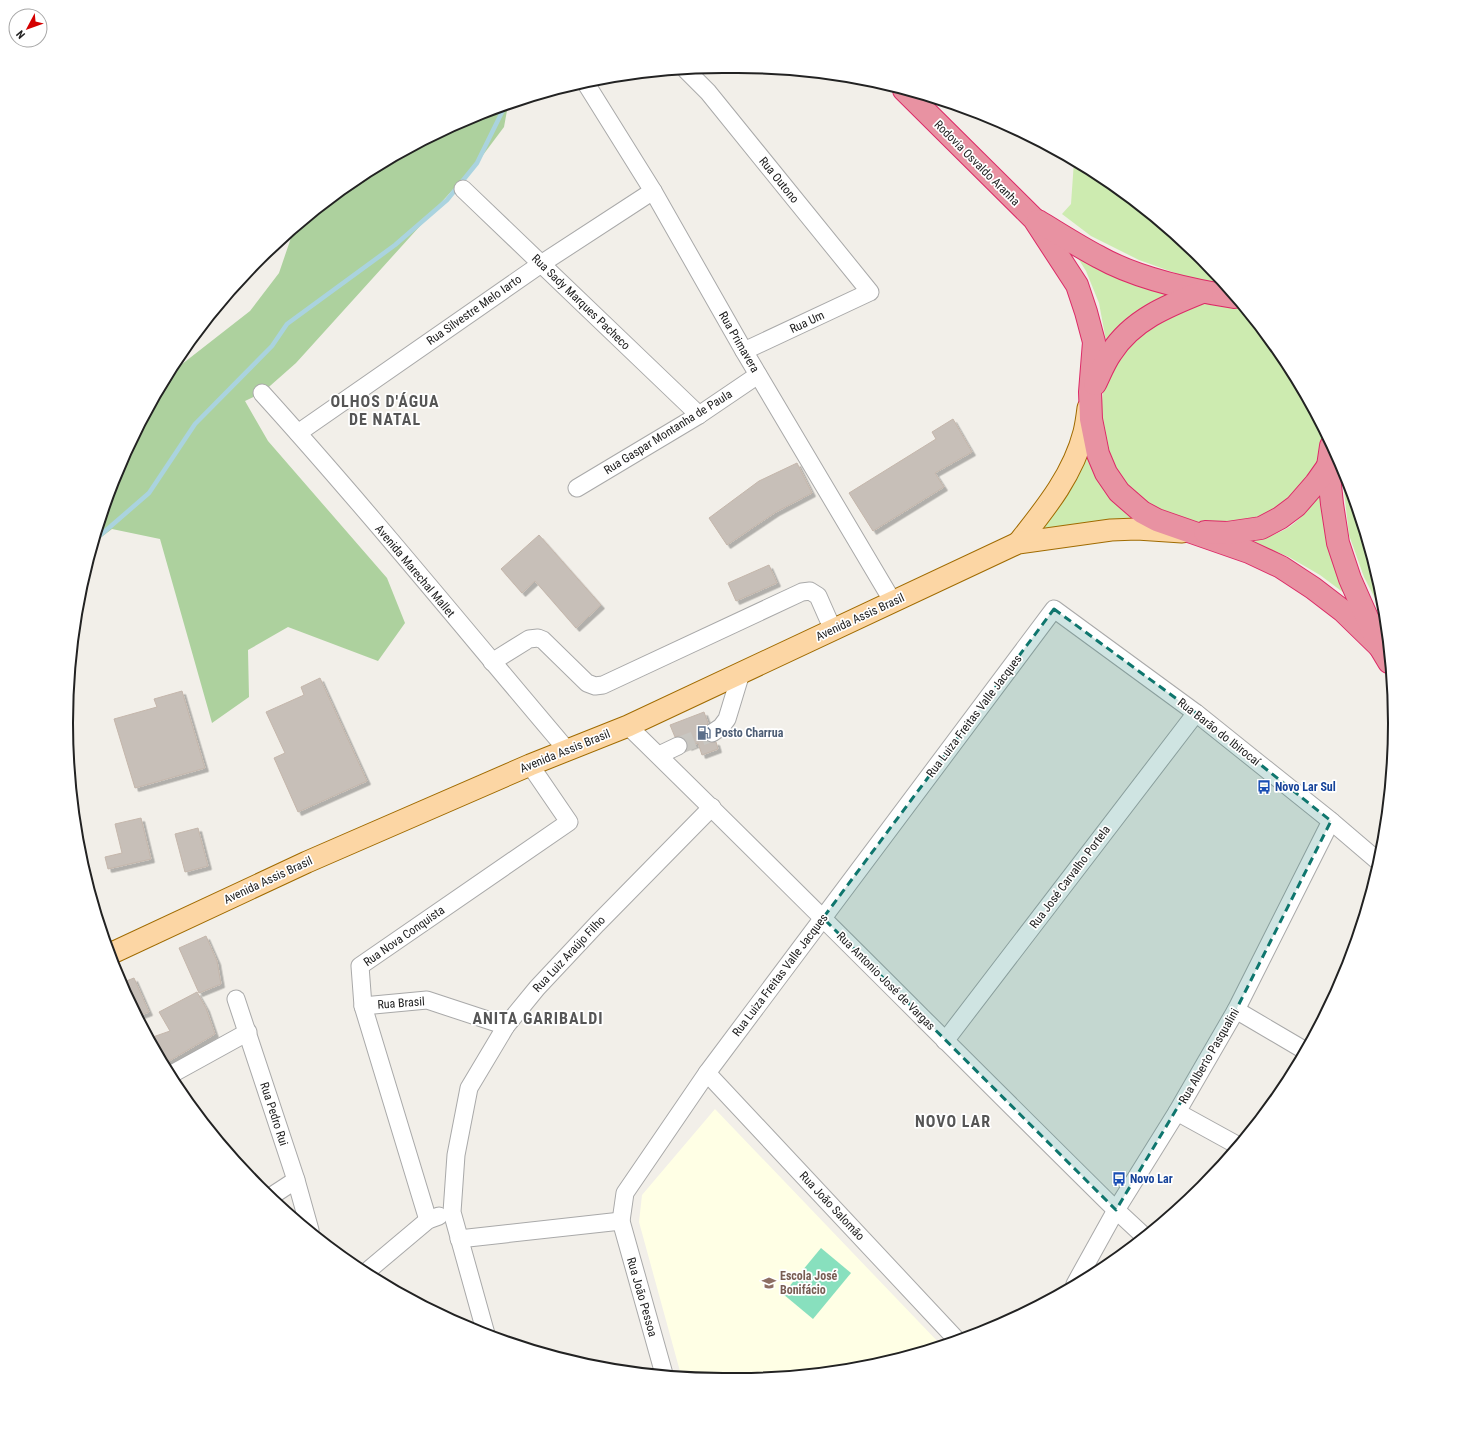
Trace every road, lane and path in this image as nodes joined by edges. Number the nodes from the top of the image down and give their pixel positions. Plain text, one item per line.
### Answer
1 (690, 74) edge
2 (588, 87) edge
3 (910, 96) edge
4 (463, 189) dead end
5 (653, 191) junction
6 (1034, 219) junction
7 (541, 264) junction
8 (870, 292) joint
9 (1202, 292) junction
10 (1229, 296) edge
11 (744, 351) junction
12 (758, 375) junction
13 (1090, 392) junction
14 (262, 393) dead end
15 (699, 415) junction
16 (298, 434) junction
17 (1330, 456) edge
18 (577, 488) dead end
19 (1190, 532) junction
20 (1018, 543) junction
21 (893, 602) junction
22 (1054, 609) joint
23 (834, 630) junction
24 (1384, 654) edge
25 (492, 662) junction
26 (741, 673) junction
27 (1196, 713) junction
28 (628, 726) junction
29 (712, 733) tunnel mouth
30 (678, 746) tunnel mouth
31 (567, 750) junction
32 (659, 755) junction
33 (530, 766) junction
34 (712, 807) junction
35 (1331, 822) junction
36 (1374, 858) edge
37 (823, 918) junction
38 (114, 952) edge
39 (236, 999) dead end
40 (363, 1006) junction
41 (1236, 1010) junction
42 (506, 1026) junction
43 (248, 1032) junction
44 (945, 1041) junction
45 (1301, 1048) edge
46 (175, 1072) edge
47 (707, 1073) junction
48 (1176, 1112) junction
49 (1234, 1143) edge
50 (296, 1180) junction
51 (275, 1194) edge
52 (1116, 1210) junction
53 (452, 1212) junction
54 (428, 1220) junction
55 (621, 1221) junction
56 (308, 1224) edge
57 (1141, 1233) edge
58 (460, 1239) junction
59 (370, 1268) edge
60 (1080, 1275) edge
61 (484, 1328) edge
62 (954, 1336) edge
63 (663, 1370) edge

1 - 8 street, Rua Outono
2 - 5 street, Rua Primavera
3 - 6 highway, Rodovia Osvaldo Aranha
4 - 7 street, Rua Sady Marques Pacheco
5 - 7 street, Rua Silvestre Melo Iarto
5 - 11 street, Rua Primavera
6 - 9 highway
6 - 13 highway
7 - 15 street, Rua Sady Marques Pacheco
7 - 16 street, Rua Silvestre Melo Iarto
8 - 11 street, Rua Um
9 - 10 highway
9 - 13 highway
11 - 12 street, Rua Primavera
12 - 15 street, Rua Gaspar Montanha de Paula
12 - 21 street, Rua Primavera
13 - 19 highway
13 - 20 main road, Avenida Assis Brasil
14 - 16 street, Avenida Marechal Mallet
15 - 18 street, Rua Gaspar Montanha de Paula
16 - 25 street, Avenida Marechal Mallet
17 - 19 highway
17 - 24 highway
19 - 20 main road, Avenida Assis Brasil
19 - 24 highway
20 - 21 main road, Avenida Assis Brasil
21 - 23 main road, Avenida Assis Brasil
22 - 27 street, Rua Barão do Ibirocaí
22 - 37 street, Rua Luiza Freitas Valle Jacques
23 - 25 street
23 - 26 main road, Avenida Assis Brasil
25 - 31 street, Avenida Marechal Mallet
26 - 28 main road, Avenida Assis Brasil
26 - 29 street
27 - 35 street, Rua Barão do Ibirocaí
27 - 44 street, Rua José Carvalho Portela
28 - 31 main road, Avenida Assis Brasil
28 - 32 street, Rua Antonio José de Vargas
30 - 32 street
31 - 33 main road, Avenida Assis Brasil
32 - 34 street, Rua Antonio José de Vargas
33 - 38 main road, Avenida Assis Brasil
33 - 40 street, Rua Nova Conquista
34 - 37 street, Rua Antonio José de Vargas
34 - 42 street, Rua Luiz Araújo Filho
35 - 36 street, Rua Barão do Ibirocaí
35 - 41 street, Rua Alberto Pasqualini
37 - 44 street, Rua Antonio José de Vargas
37 - 47 street, Rua Luiza Freitas Valle Jacques
39 - 43 street, Rua Pedro Rui
40 - 42 street, Rua Brasil
40 - 54 street, Rua Nova Conquista
41 - 45 street
41 - 48 street, Rua Alberto Pasqualini
42 - 53 street, Rua Luiz Araújo Filho
43 - 46 street
43 - 50 street, Rua Pedro Rui
44 - 52 street, Rua Antonio José de Vargas
47 - 55 street, Rua Luiza Freitas Valle Jacques
47 - 62 street, Rua João Salomão
48 - 49 street
48 - 52 street, Rua Alberto Pasqualini
50 - 51 street
50 - 56 street, Rua Pedro Rui
52 - 57 street, Rua Antonio José de Vargas
52 - 60 street, Rua Alberto Pasqualini
53 - 54 street
53 - 58 street, Rua Luiz Araújo Filho
54 - 59 street
55 - 58 street
55 - 63 street, Rua João Pessoa
58 - 61 street, Rua Luiz Araújo Filho

